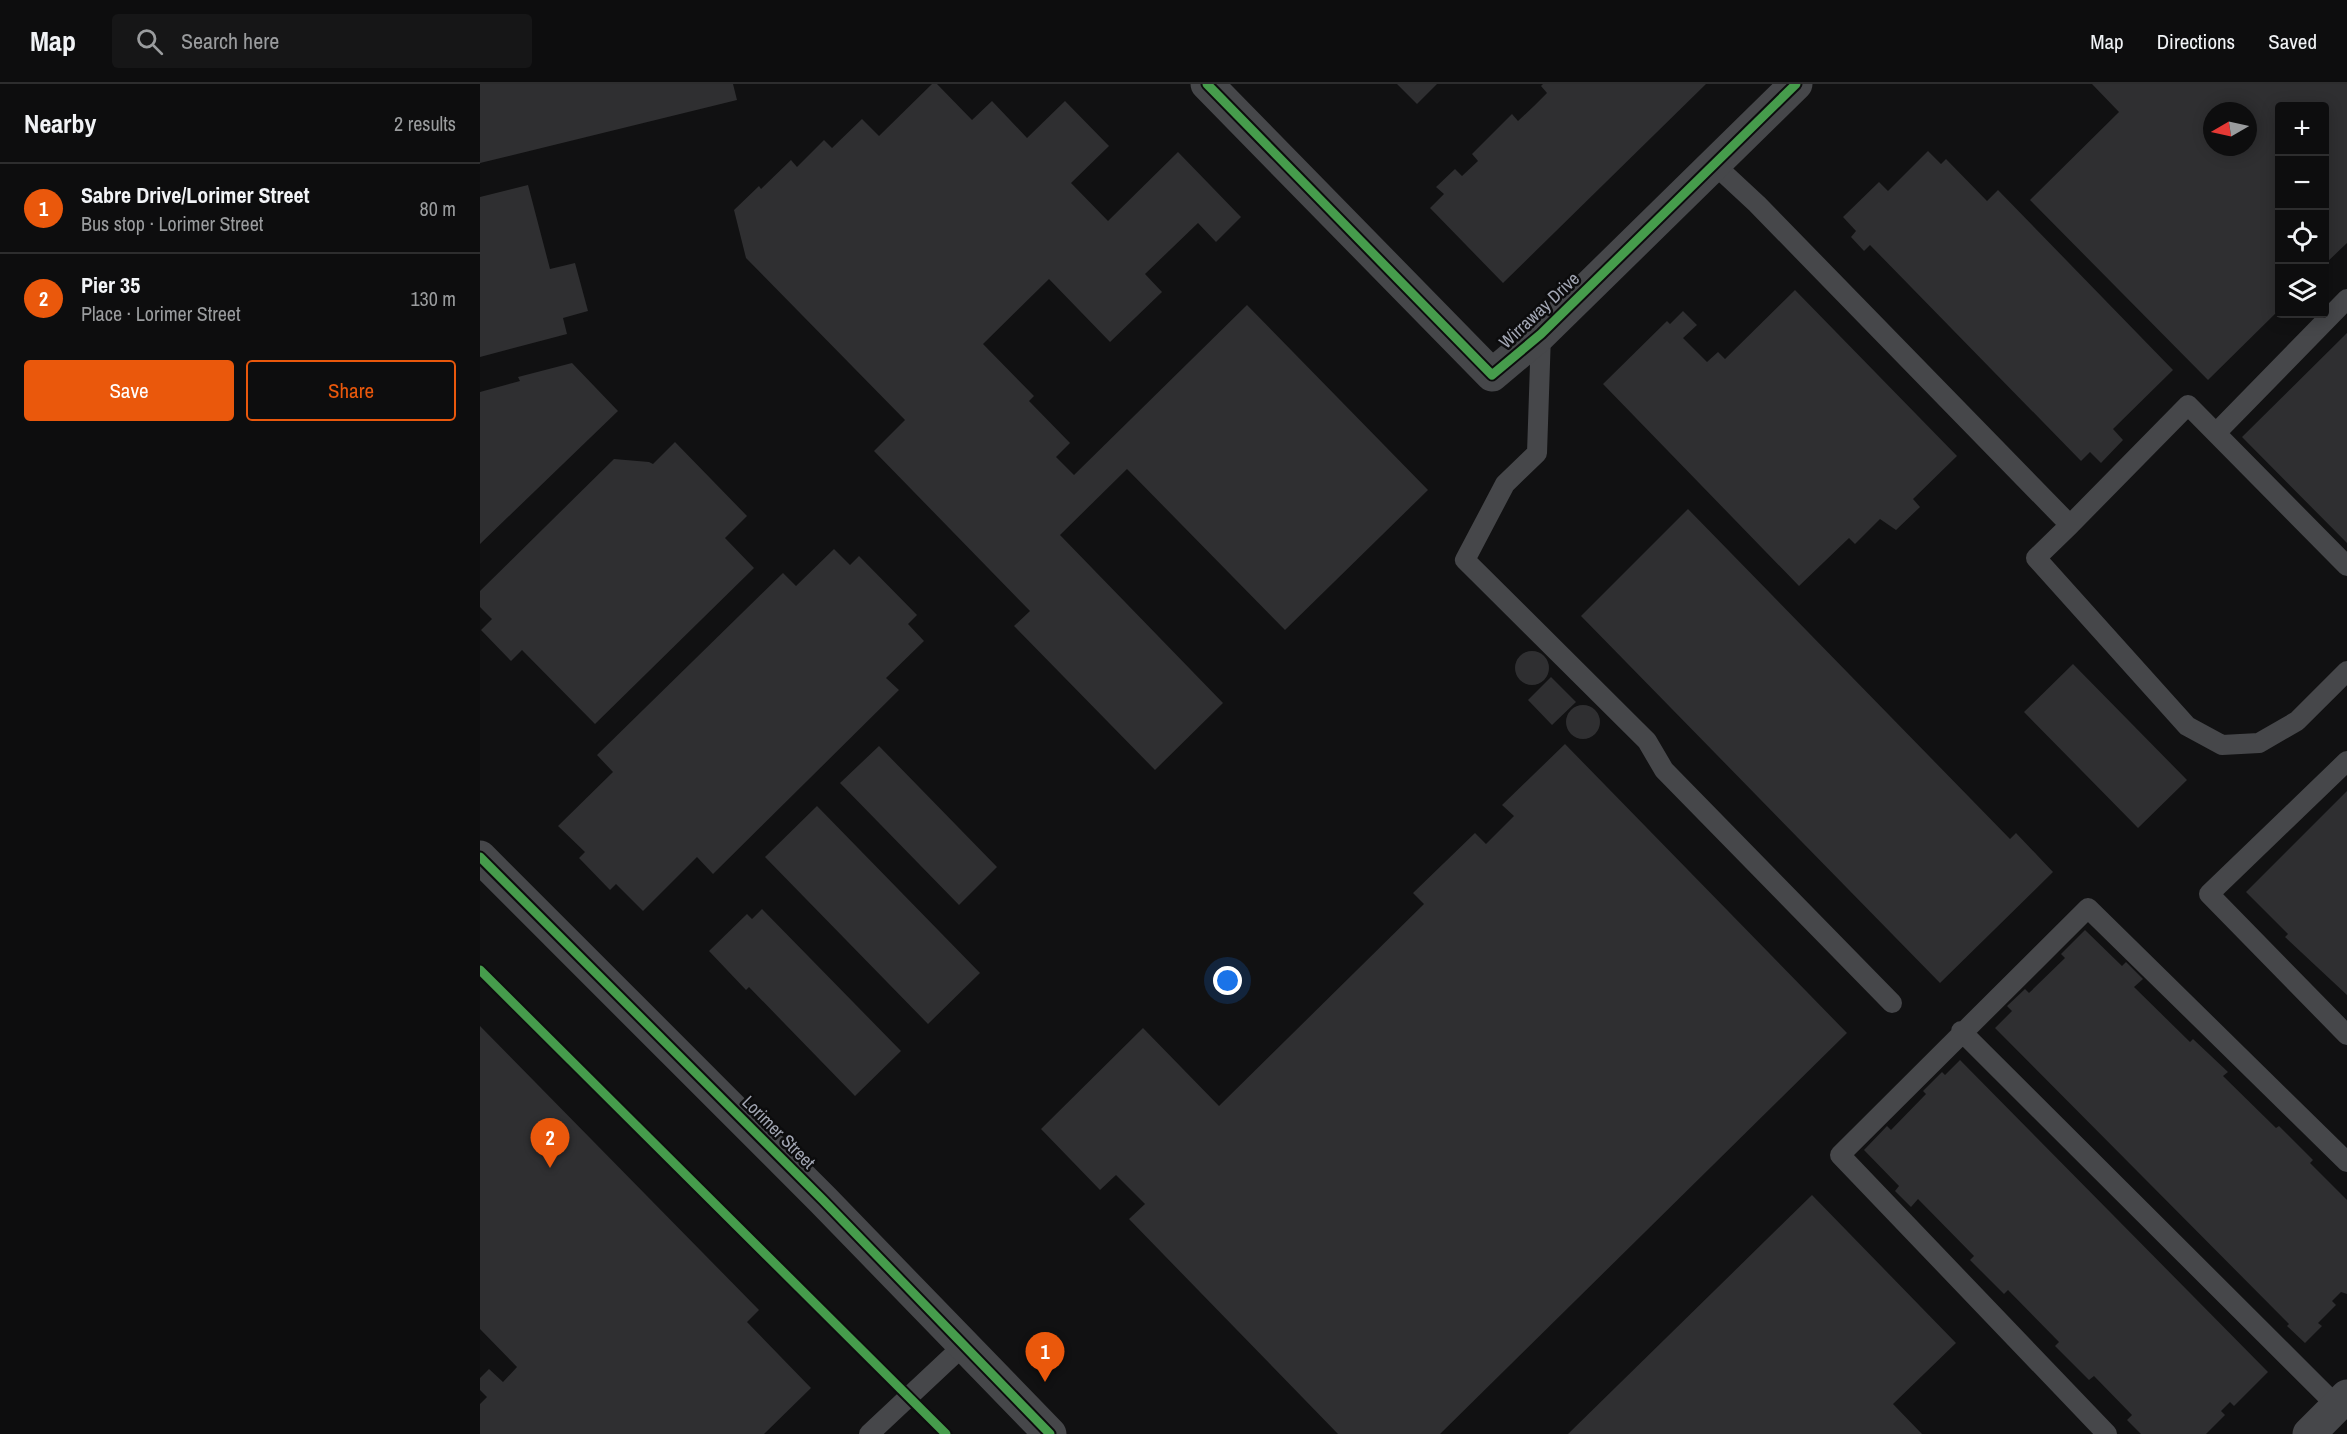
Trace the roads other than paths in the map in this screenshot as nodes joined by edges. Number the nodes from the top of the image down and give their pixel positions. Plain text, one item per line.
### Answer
1 (1207, 84) edge
2 (1796, 84) edge
3 (1715, 165) junction
4 (2347, 299) edge
5 (1541, 334) junction
6 (2216, 433) junction
7 (2070, 525) junction
8 (2347, 567) edge
9 (2347, 671) edge
10 (2347, 761) edge
11 (480, 857) edge
12 (1892, 1003) dead end
13 (1961, 1031) junction
14 (2347, 1035) edge
15 (2347, 1162) edge
16 (964, 1346) junction
17 (2344, 1400) edge
18 (869, 1434) edge
19 (1050, 1434) edge
20 (2107, 1434) edge
21 (2309, 1434) edge

1 - 5 street, Wirraway Drive
2 - 3 street, Wirraway Drive
3 - 5 street, Wirraway Drive
3 - 7 lane
4 - 6 lane
5 - 12 lane
6 - 7 lane
6 - 8 lane
7 - 9 lane
10 - 14 lane
11 - 16 street, Lorimer Street
13 - 15 lane
13 - 17 lane
13 - 20 lane
16 - 18 lane
16 - 19 street, Lorimer Street
17 - 21 street

